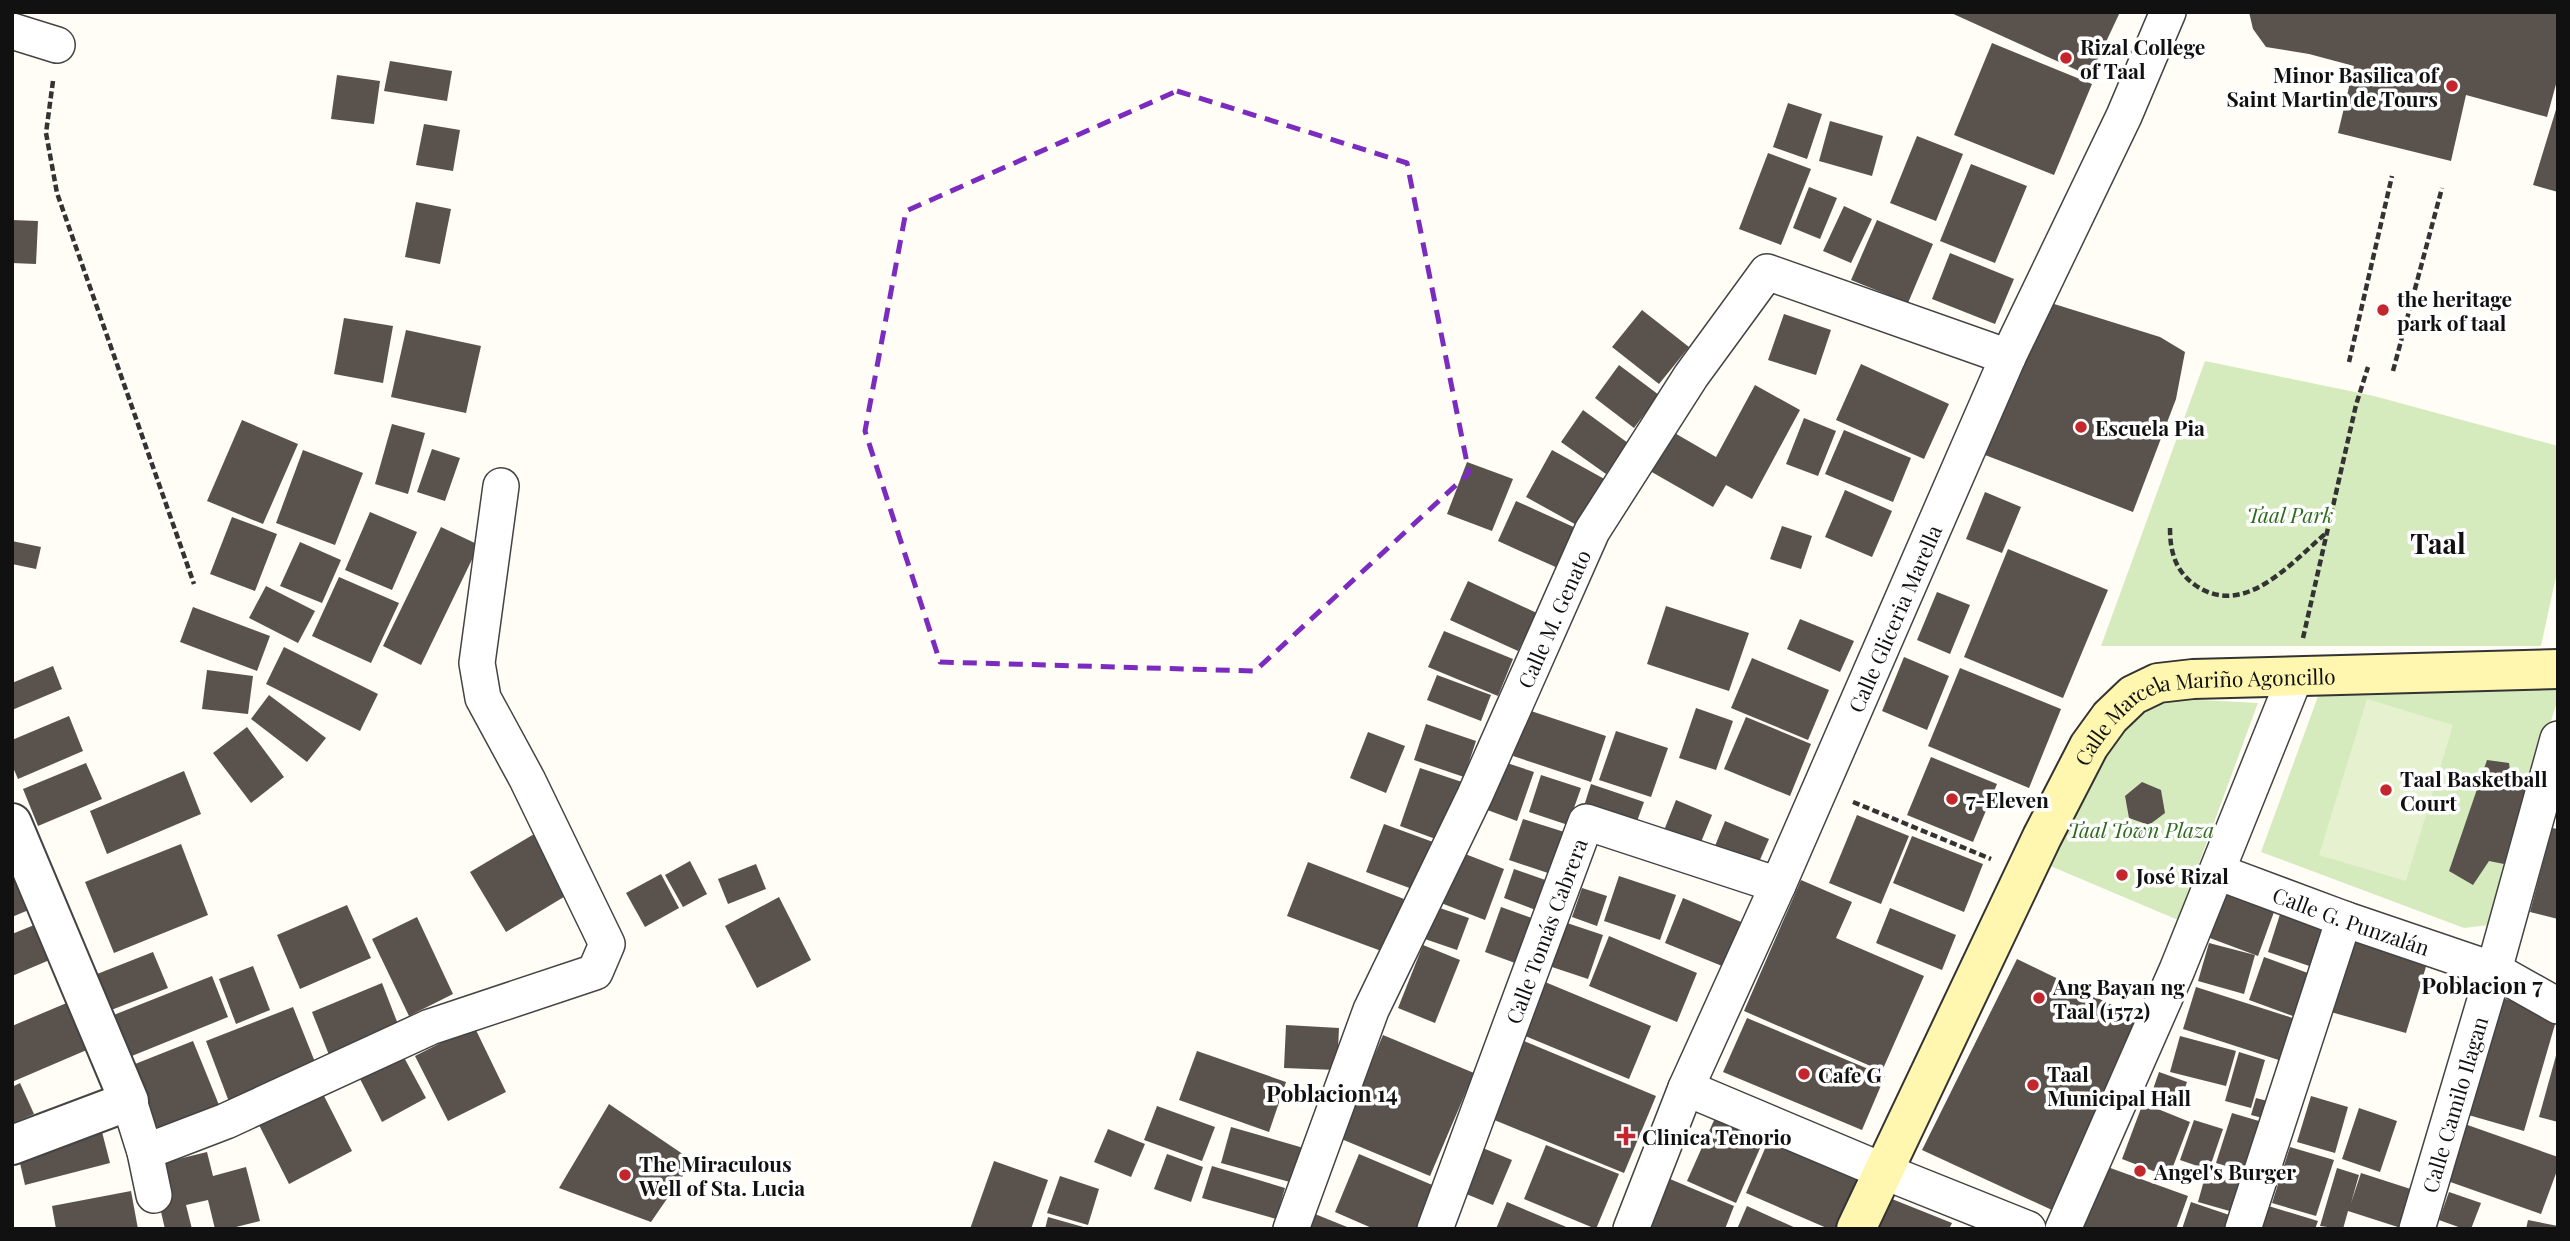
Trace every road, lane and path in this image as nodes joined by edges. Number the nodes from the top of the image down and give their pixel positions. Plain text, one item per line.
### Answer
1 (2168, 12) edge
2 (12, 31) edge
3 (57, 45) joint
4 (2392, 176) dead end
5 (2442, 188) dead end
6 (2008, 357) junction
7 (2349, 362) dead end
8 (2368, 367) dead end
9 (2393, 371) dead end
10 (501, 486) dead end
11 (2170, 528) dead end
12 (2327, 533) junction
13 (194, 584) dead end
14 (2558, 669) edge
15 (2295, 677) junction
16 (2558, 739) edge
17 (1820, 789) junction
18 (12, 823) edge
19 (2218, 872) junction
20 (2025, 873) junction
21 (1778, 885) junction
22 (2344, 919) junction
23 (2494, 970) junction
24 (2558, 1006) edge
25 (1686, 1088) junction
26 (129, 1101) junction
27 (12, 1145) edge
28 (145, 1152) junction
29 (1883, 1171) junction
30 (154, 1195) dead end
31 (1291, 1229) edge
32 (1436, 1229) edge
33 (1631, 1229) edge
34 (1856, 1229) edge
35 (2028, 1229) edge
36 (2063, 1229) edge
37 (2243, 1229) edge
38 (2417, 1229) edge

1 - 6 street, Calle Gliceria Marella
2 - 3 street
3 - 13 path
4 - 7 path
5 - 9 path
6 - 17 street, Calle Gliceria Marella
6 - 31 street, Calle M. Genato
8 - 12 path
10 - 28 street
11 - 12 path
12 - 15 path
14 - 15 main road, Calle Marcela Mariño Agoncillo
15 - 19 street
15 - 20 main road, Calle Marcela Mariño Agoncillo
16 - 23 street, Calle Camilo Ilagan
17 - 20 path
17 - 21 street, Calle Gliceria Marella
18 - 26 street
19 - 22 street, Calle G. Punzalán
19 - 36 street
20 - 29 main road, Calle Marcela Mariño Agoncillo
21 - 25 street, Calle Gliceria Marella
21 - 32 street, Calle Tomás Cabrera
22 - 23 street, Calle G. Punzalán
22 - 37 street
23 - 24 street, Calle G. Punzalán
23 - 38 street, Calle Camilo Ilagan
25 - 29 street
25 - 33 street, Calle Gliceria Marella
26 - 27 street
26 - 28 street
28 - 30 street
29 - 34 main road, Calle Marcela Mariño Agoncillo
29 - 35 street

